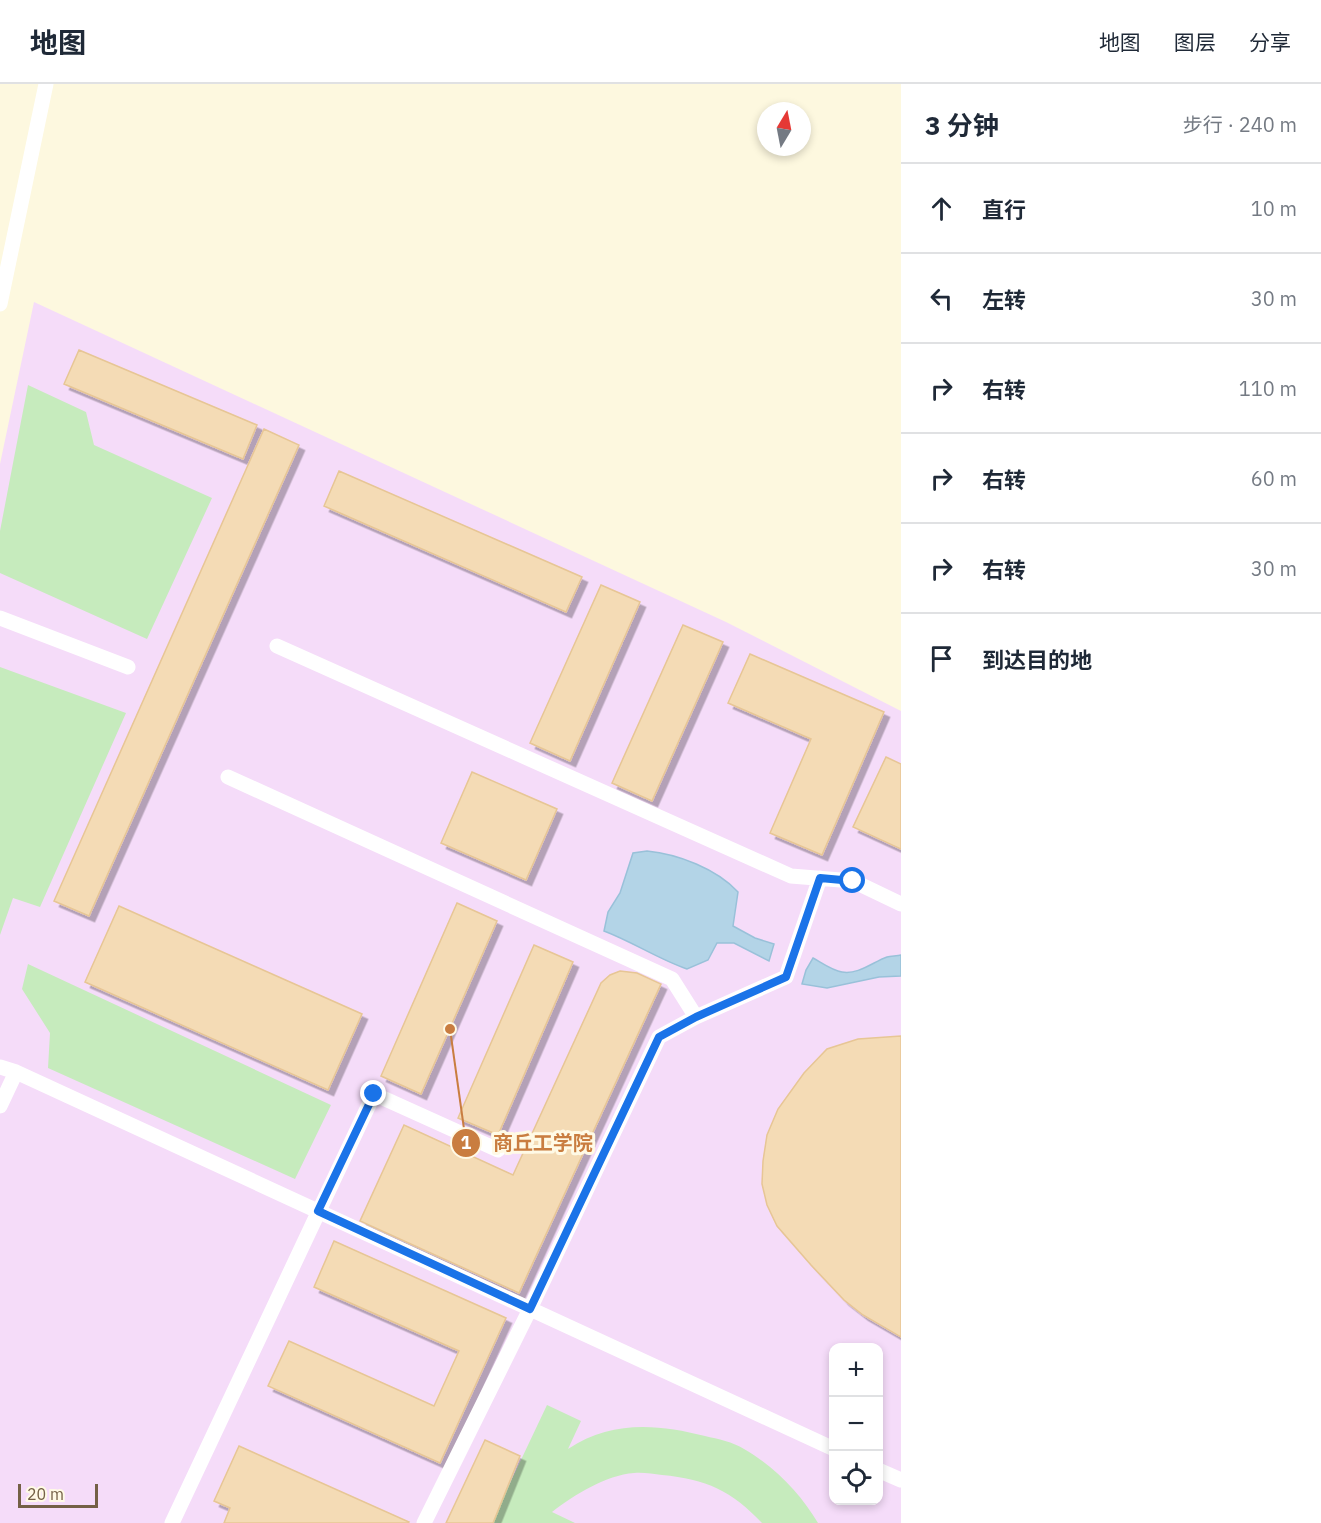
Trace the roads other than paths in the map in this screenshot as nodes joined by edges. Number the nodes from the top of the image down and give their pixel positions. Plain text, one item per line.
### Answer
1 (46, 84) edge
2 (0, 304) edge
3 (0, 618) edge
4 (277, 646) dead end
5 (128, 667) dead end
6 (228, 777) dead end
7 (820, 878) junction
8 (901, 904) edge
9 (696, 1017) junction
10 (0, 1067) edge
11 (16, 1072) junction
12 (0, 1106) edge
13 (498, 1150) dead end
14 (318, 1211) junction
15 (530, 1309) junction
16 (829, 1447) edge
17 (883, 1472) edge
18 (901, 1480) edge
19 (172, 1523) edge
20 (424, 1523) edge

1 - 2 lane
3 - 5 lane
4 - 7 lane
6 - 9 lane
7 - 8 lane
7 - 9 lane
9 - 15 lane
10 - 11 lane
11 - 12 lane
11 - 14 lane
13 - 14 lane
14 - 15 lane
14 - 19 lane
15 - 16 lane
15 - 20 lane
17 - 18 lane

